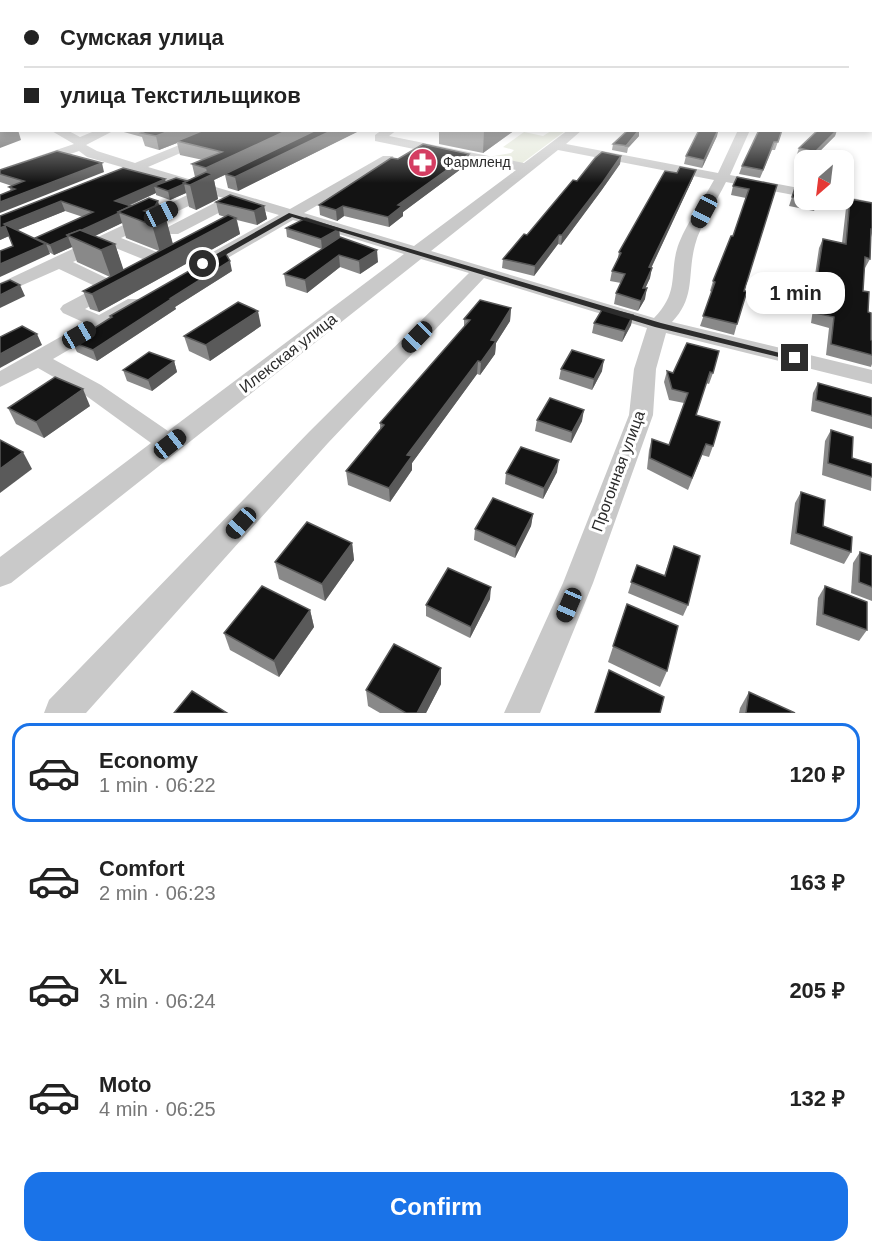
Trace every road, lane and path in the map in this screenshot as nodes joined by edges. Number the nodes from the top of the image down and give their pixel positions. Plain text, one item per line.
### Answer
1 (60, 132) edge
2 (105, 132) edge
3 (223, 132) edge
4 (389, 132) edge
5 (574, 132) edge
6 (743, 132) edge
7 (80, 143) junction
8 (556, 146) junction
9 (388, 159) edge
10 (133, 168) junction
11 (527, 168) junction
12 (0, 174) edge
13 (111, 177) edge
14 (722, 178) junction
15 (232, 180) edge
16 (210, 190) junction
17 (794, 191) edge
18 (236, 198) junction
19 (854, 203) edge
20 (872, 206) edge
21 (204, 215) junction
22 (291, 215) junction
23 (221, 221) edge
24 (145, 222) junction
25 (239, 227) dead end
26 (172, 231) junction
27 (259, 233) junction
28 (108, 239) junction
29 (417, 254) junction
30 (161, 260) junction
31 (59, 262) junction
32 (141, 271) edge
33 (480, 272) junction
34 (187, 274) edge
35 (0, 290) edge
36 (147, 296) edge
37 (100, 323) junction
38 (658, 325) junction
39 (38, 359) junction
40 (872, 377) edge
41 (0, 380) edge
42 (170, 444) junction
43 (0, 574) edge
44 (62, 713) edge
45 (522, 713) edge

1 - 7 street
2 - 7 street
3 - 10 street
4 - 11 street
5 - 8 street, Илекская улица
6 - 14 street, Прогонная улица
7 - 10 street
7 - 12 street
8 - 11 street, Илекская улица
8 - 14 street
9 - 22 street
10 - 13 street
10 - 16 street
11 - 29 street, Илекская улица
14 - 17 street
14 - 38 street, Прогонная улица
15 - 16 street
16 - 18 street
16 - 24 street
18 - 21 street
18 - 22 street
19 - 20 street
21 - 23 street
21 - 26 street
22 - 27 street
22 - 29 street
24 - 26 street
24 - 28 street
25 - 27 street
26 - 30 street
27 - 34 street
28 - 30 street
28 - 31 street
29 - 33 street
29 - 42 street, Илекская улица
30 - 32 street
31 - 35 street
31 - 37 street
33 - 38 street
33 - 44 street
36 - 37 street
37 - 39 street
38 - 40 street
38 - 45 street, Прогонная улица
39 - 41 street
39 - 42 street
42 - 43 street, Илекская улица

